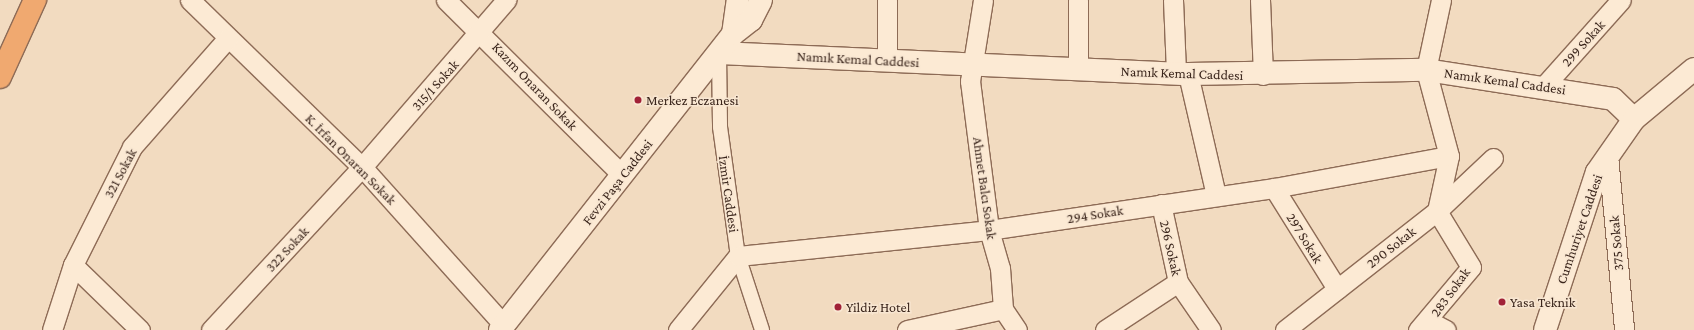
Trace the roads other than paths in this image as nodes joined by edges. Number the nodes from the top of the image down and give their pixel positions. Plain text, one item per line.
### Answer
1 (35, 0) edge
2 (190, 0) edge
3 (446, 0) edge
4 (506, 0) edge
5 (738, 0) edge
6 (761, 0) edge
7 (887, 0) edge
8 (983, 0) edge
9 (1078, 0) edge
10 (1173, 0) edge
11 (1260, 0) edge
12 (1441, 0) edge
13 (1621, 0) edge
14 (482, 32) junction
15 (733, 34) junction
16 (227, 39) junction
17 (719, 53) junction
18 (887, 61) junction
19 (970, 65) junction
20 (1078, 69) junction
21 (1694, 69) edge
22 (1426, 70) junction
23 (1182, 73) junction
24 (1263, 75) junction
25 (0, 77) edge
26 (1544, 86) junction
27 (1634, 119) junction
28 (1449, 156) junction
29 (1608, 156) junction
30 (1493, 158) dead end
31 (362, 167) junction
32 (622, 174) junction
33 (1274, 188) junction
34 (1216, 195) junction
35 (1161, 204) junction
36 (1437, 211) junction
37 (989, 230) junction
38 (738, 256) junction
39 (73, 265) junction
40 (1178, 282) junction
41 (1337, 289) junction
42 (1003, 309) junction
43 (1423, 325) edge
44 (502, 328) edge
45 (52, 330) edge
46 (140, 330) edge
47 (211, 330) edge
48 (678, 330) edge
49 (762, 330) edge
50 (907, 330) edge
51 (1017, 330) edge
52 (1105, 330) edge
53 (1211, 330) edge
54 (1284, 330) edge
55 (1446, 330) edge
56 (1545, 330) edge
57 (1624, 330) edge

1 - 25 highway
2 - 16 street, K. İrfan Onaran Sokak
3 - 14 street, Kazım Onaran Sokak
4 - 14 street, 315/1 Sokak
5 - 15 street, Fevzi Paşa Caddesi
6 - 15 street, Fevzi Paşa Caddesi
7 - 18 street
8 - 19 street, Ahmet Balcı Sokak
9 - 20 street
10 - 23 street
11 - 24 street
12 - 22 street
13 - 26 street, 299 Sokak
14 - 31 street, 315/1 Sokak
14 - 32 street, Kazım Onaran Sokak
15 - 17 street, Fevzi Paşa Caddesi
16 - 31 street, K. İrfan Onaran Sokak
16 - 39 street, 321 Sokak
17 - 18 street, Namık Kemal Caddesi
17 - 32 street, Fevzi Paşa Caddesi
17 - 38 street, İzmir Caddesi
18 - 19 street, Namık Kemal Caddesi
19 - 20 street, Namık Kemal Caddesi
19 - 37 street, Ahmet Balcı Sokak
20 - 23 street, Namık Kemal Caddesi
21 - 27 street, Cumhuriyet Caddesi
22 - 24 street, Namık Kemal Caddesi
22 - 26 street, Namık Kemal Caddesi
22 - 28 street
23 - 24 street, Namık Kemal Caddesi
23 - 34 street
26 - 27 street, Namık Kemal Caddesi
27 - 29 street, Cumhuriyet Caddesi
28 - 33 street, 294 Sokak
28 - 36 street
29 - 56 street, Cumhuriyet Caddesi
29 - 57 street, 375 Sokak
30 - 36 street, 290 Sokak
31 - 44 street, K. İrfan Onaran Sokak
31 - 47 street, 322 Sokak
32 - 44 street, Fevzi Paşa Caddesi
33 - 34 street, 294 Sokak
33 - 41 street, 297 Sokak
34 - 35 street, 294 Sokak
35 - 37 street, 294 Sokak
35 - 40 street, 296 Sokak
36 - 41 street, 290 Sokak
36 - 43 street, 283 Sokak
37 - 38 street, 294 Sokak
37 - 42 street, Ahmet Balcı Sokak
38 - 48 street
38 - 49 street, İzmir Caddesi
39 - 45 street, 321 Sokak
39 - 46 street
40 - 52 street
40 - 53 street, 296 Sokak
41 - 54 street, 290 Sokak
42 - 50 street
42 - 51 street, Ahmet Balcı Sokak
43 - 55 street

